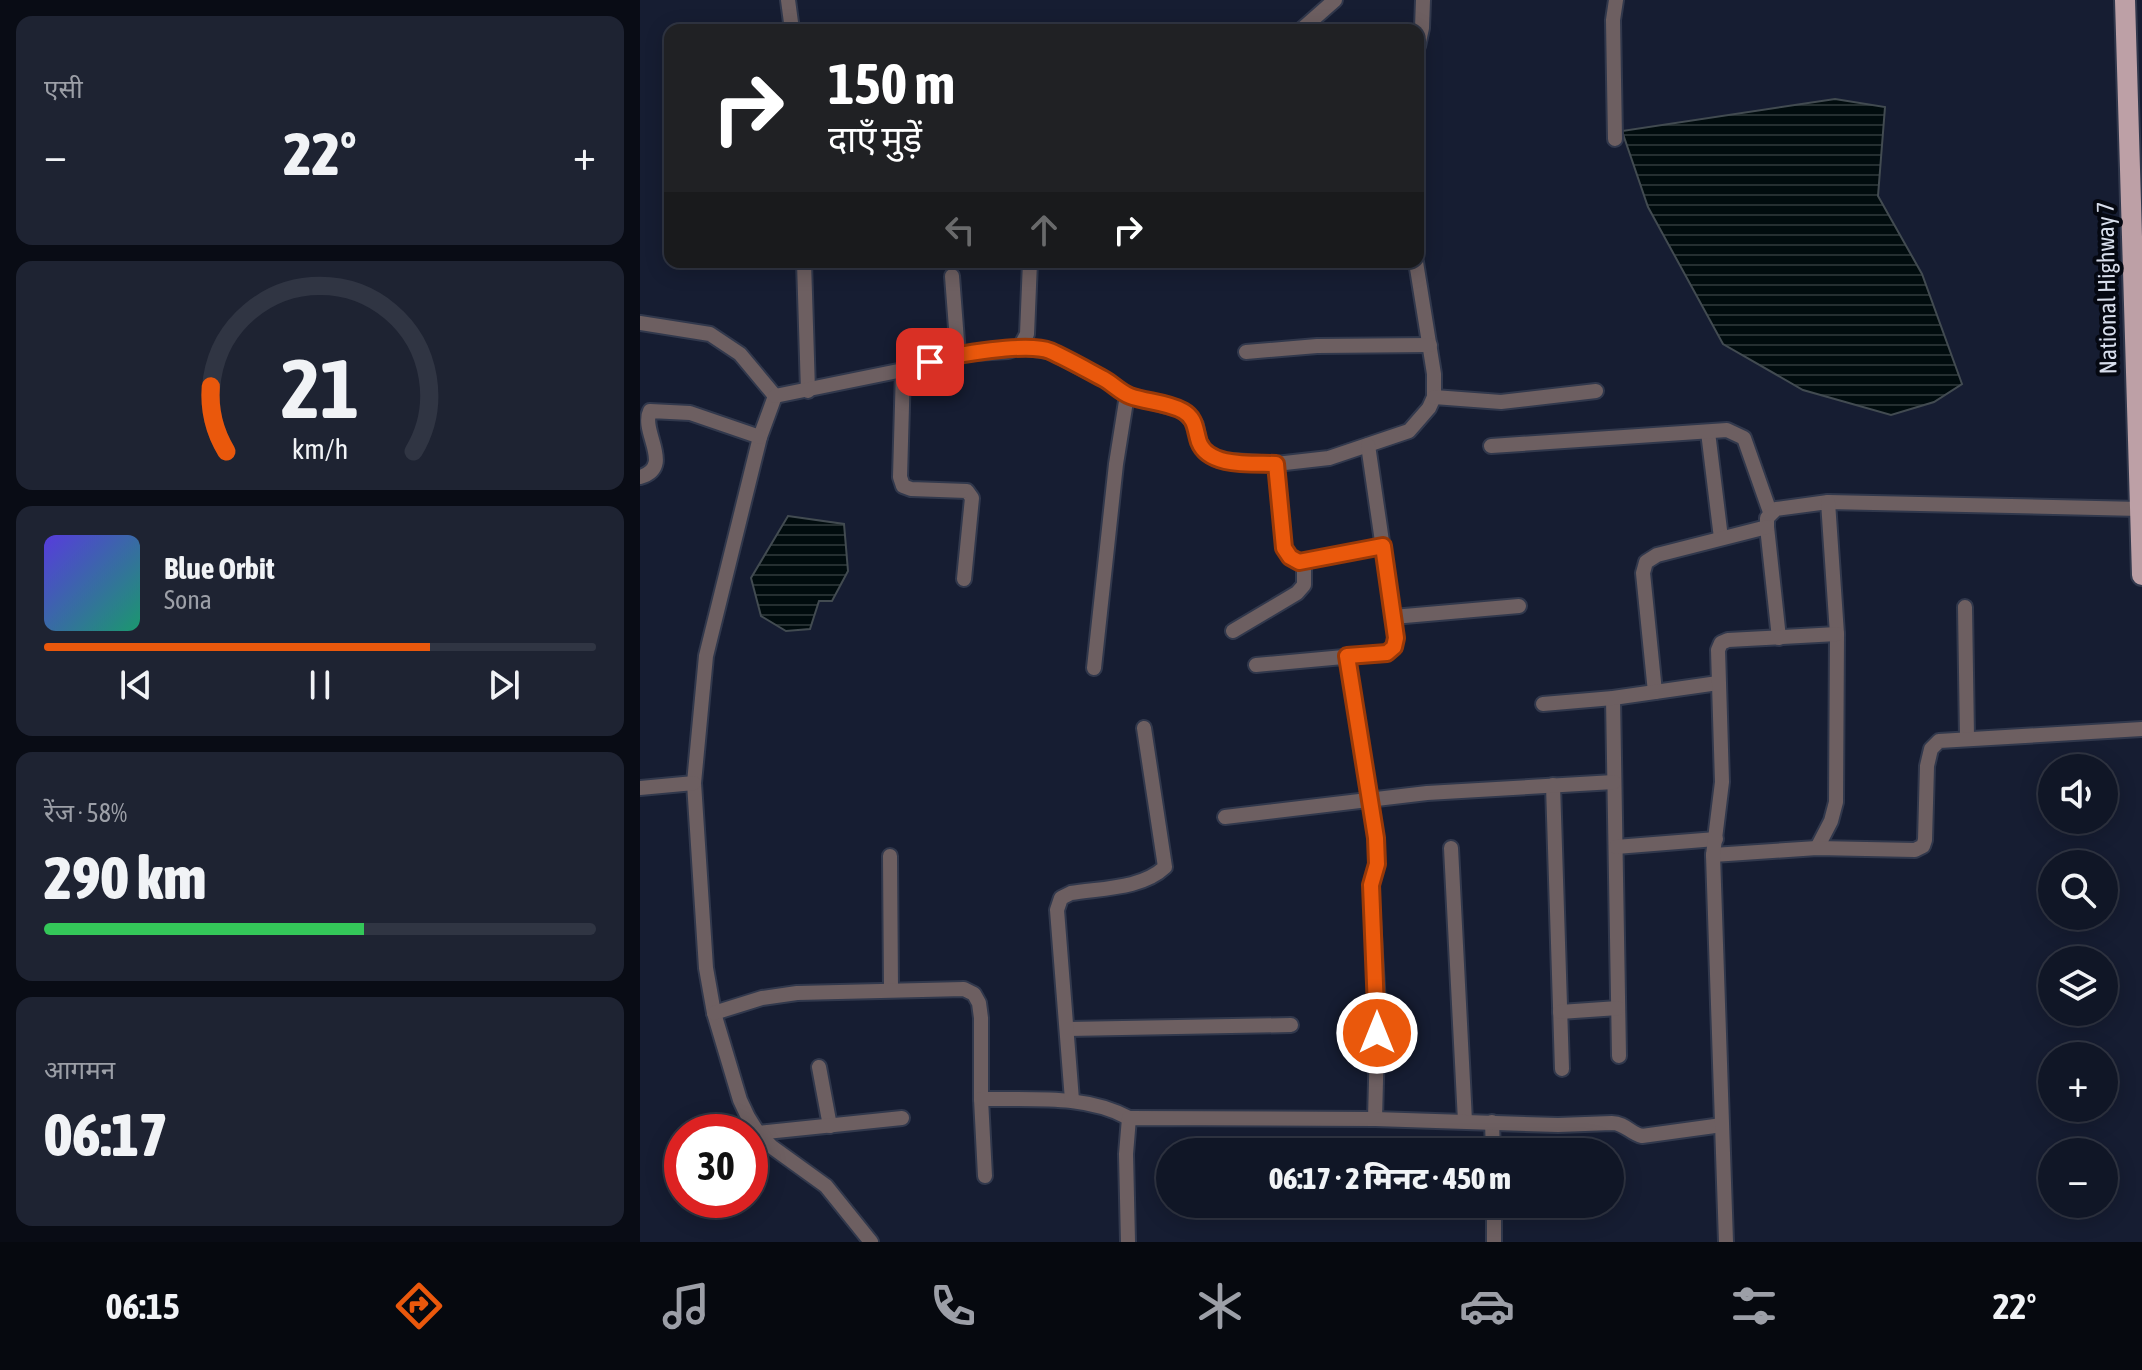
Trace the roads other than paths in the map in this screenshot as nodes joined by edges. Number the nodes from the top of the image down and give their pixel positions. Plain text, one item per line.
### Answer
1 (788, 0) edge
2 (1335, 0) edge
3 (1423, 0) edge
4 (1616, 0) edge
5 (2131, 7) edge
6 (791, 24) edge
7 (1308, 24) edge
8 (1422, 24) edge
9 (1615, 139) dead end
10 (2136, 185) edge
11 (804, 268) edge
12 (1030, 268) edge
13 (1417, 268) edge
14 (952, 276) dead end
15 (640, 323) edge
16 (1430, 345) junction
17 (1020, 347) junction
18 (1246, 352) dead end
19 (958, 354) junction
20 (903, 370) junction
21 (808, 391) junction
22 (1596, 391) dead end
23 (1127, 395) junction
24 (775, 396) junction
25 (1434, 397) junction
26 (1708, 432) junction
27 (760, 437) junction
28 (1368, 445) junction
29 (1491, 446) dead end
30 (1276, 464) junction
31 (640, 477) edge
32 (1828, 502) junction
33 (2140, 509) edge
34 (1769, 520) junction
35 (1721, 538) junction
36 (1383, 546) junction
37 (1304, 561) junction
38 (2142, 575) edge
39 (964, 579) dead end
40 (1519, 606) dead end
41 (1965, 607) dead end
42 (1393, 617) junction
43 (1233, 631) dead end
44 (1837, 634) junction
45 (1779, 638) junction
46 (1347, 656) junction
47 (1256, 665) dead end
48 (1094, 668) dead end
49 (1718, 683) junction
50 (1655, 692) junction
51 (1613, 698) junction
52 (1543, 704) dead end
53 (1144, 728) dead end
54 (2142, 729) edge
55 (1967, 738) junction
56 (1614, 782) junction
57 (694, 783) junction
58 (1553, 785) junction
59 (640, 788) edge
60 (1369, 799) junction
61 (1225, 817) dead end
62 (1716, 839) junction
63 (1616, 847) junction
64 (1451, 848) dead end
65 (1817, 848) junction
66 (1713, 855) junction
67 (890, 856) dead end
68 (891, 989) junction
69 (1618, 1008) junction
70 (1560, 1012) junction
71 (714, 1013) junction
72 (1291, 1025) dead end
73 (1068, 1029) junction
74 (1619, 1056) dead end
75 (819, 1067) dead end
76 (1562, 1069) dead end
77 (981, 1099) junction
78 (1072, 1100) junction
79 (748, 1114) edge
80 (902, 1118) dead end
81 (1129, 1118) junction
82 (1375, 1119) junction
83 (1465, 1121) junction
84 (1492, 1122) junction
85 (1722, 1125) junction
86 (830, 1126) junction
87 (768, 1132) edge
88 (1493, 1138) edge
89 (768, 1143) edge
90 (985, 1176) dead end
91 (1494, 1218) edge
92 (871, 1242) edge
93 (1128, 1242) edge
94 (1494, 1242) edge
95 (1726, 1242) edge

1 - 6 street
2 - 7 street
3 - 8 street
4 - 9 street
5 - 10 main road, National Highway 7
10 - 33 main road, National Highway 7
11 - 21 street
12 - 17 street
13 - 16 street
14 - 19 street
15 - 24 street
16 - 18 street
16 - 25 street
17 - 19 street
17 - 23 street
19 - 20 street
20 - 21 street
20 - 39 street
21 - 24 street
22 - 25 street
23 - 30 street
23 - 48 street
24 - 27 street
25 - 28 street
26 - 29 street
26 - 34 street
26 - 35 street
27 - 31 street
27 - 57 street
28 - 30 street
28 - 36 street
30 - 37 street
32 - 33 street
32 - 34 street
32 - 44 street
33 - 38 main road, National Highway 7
34 - 35 street
34 - 45 street
35 - 50 street
36 - 37 street
36 - 42 street
37 - 43 street
40 - 42 street
41 - 55 street
42 - 46 street
44 - 45 street
44 - 65 street
45 - 49 street
46 - 47 street
46 - 60 street
49 - 50 street
49 - 62 street
50 - 51 street
51 - 52 street
51 - 56 street
53 - 73 street
54 - 55 street
55 - 65 street
56 - 58 street
56 - 63 street
57 - 59 street
57 - 71 street
58 - 60 street
58 - 70 street
60 - 61 street
60 - 82 street
62 - 63 street
62 - 66 street
63 - 69 street
64 - 83 street
65 - 66 street
66 - 85 street
67 - 68 street
68 - 71 street
68 - 77 street
69 - 70 street
69 - 74 street
70 - 76 street
71 - 79 street
72 - 73 street
73 - 78 street
75 - 86 street
77 - 78 street
77 - 90 street
78 - 81 street
80 - 86 street
81 - 82 street
81 - 93 street
82 - 83 street
83 - 84 street
84 - 85 street
84 - 88 street
85 - 95 street
86 - 87 street
89 - 92 street
91 - 94 street

